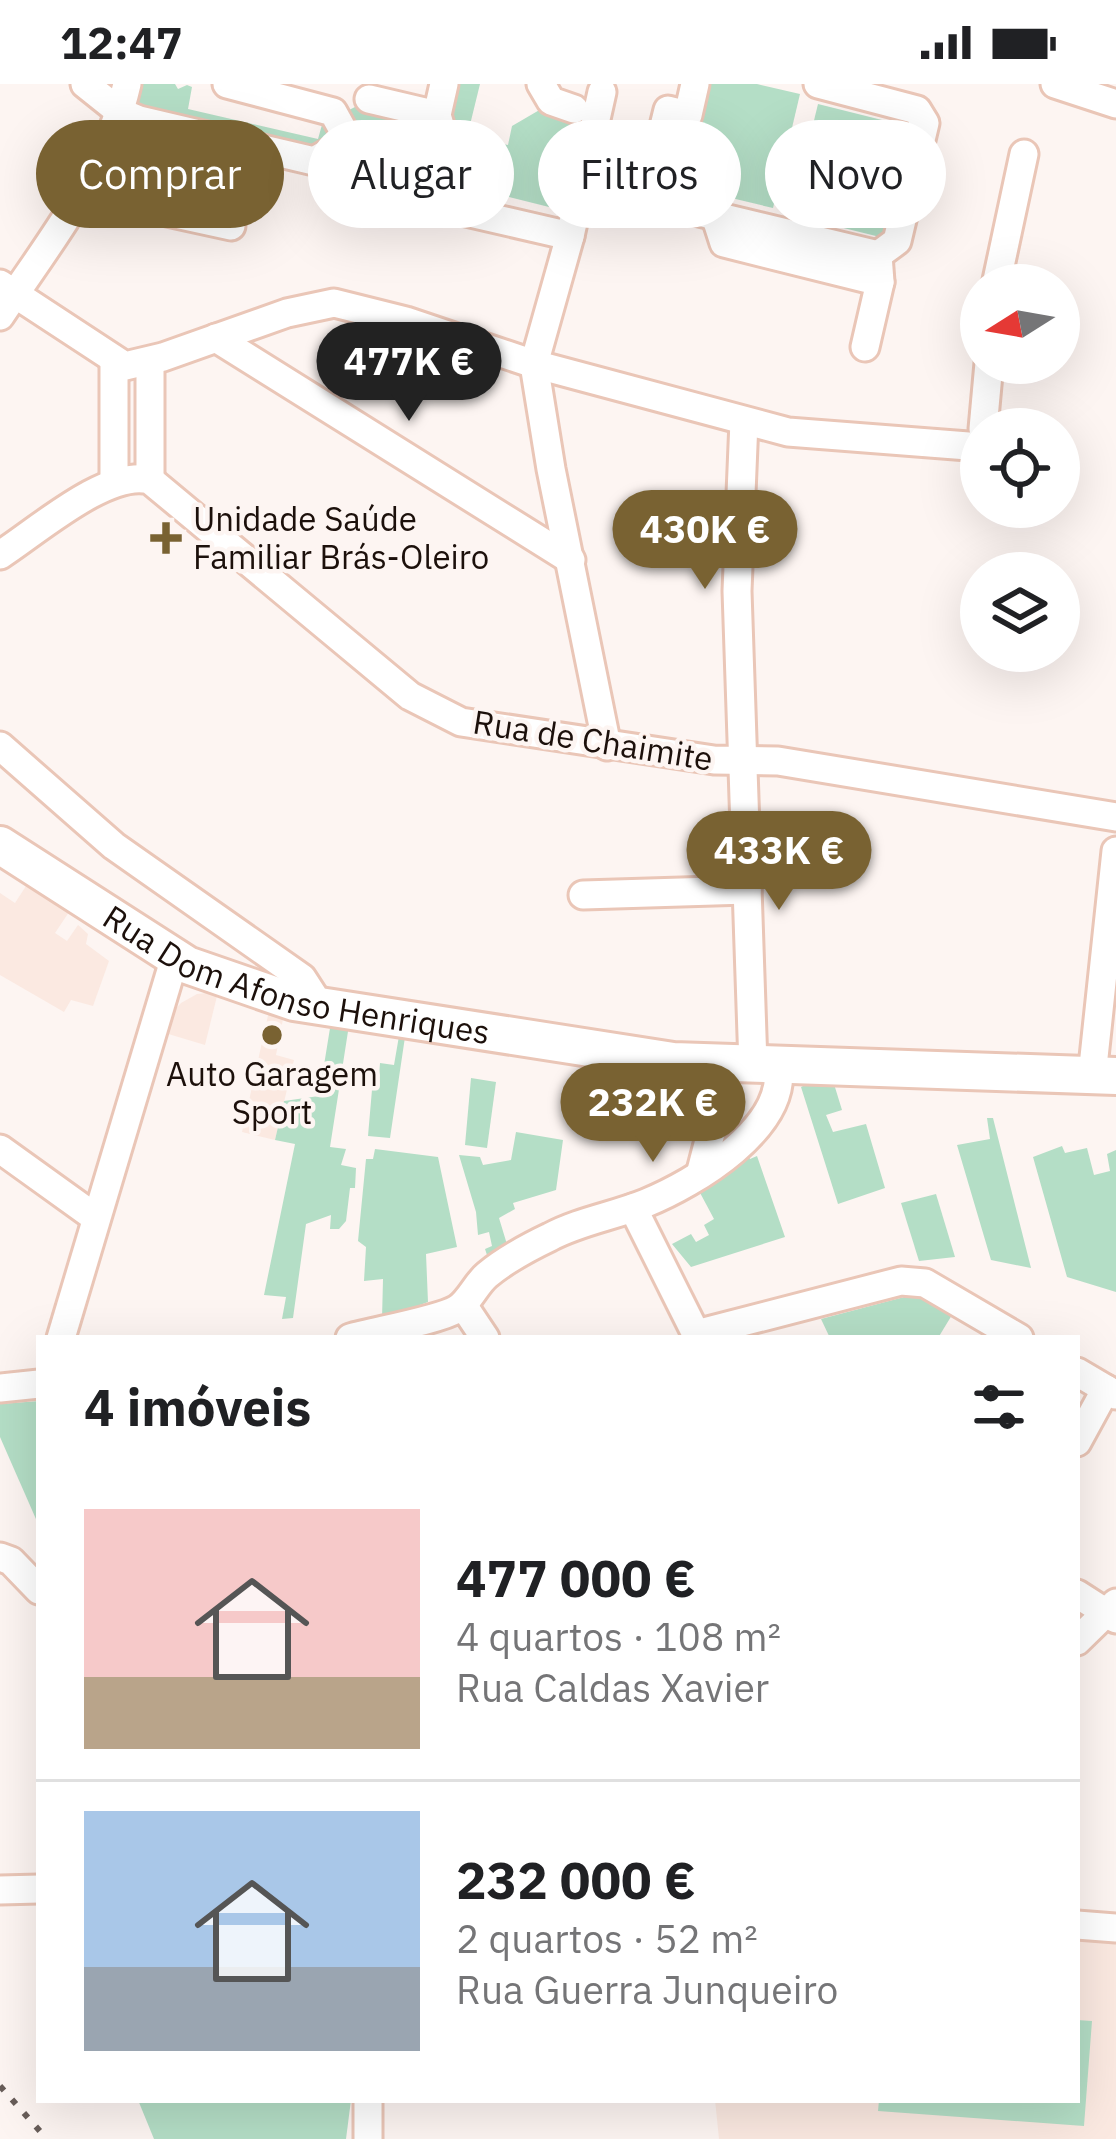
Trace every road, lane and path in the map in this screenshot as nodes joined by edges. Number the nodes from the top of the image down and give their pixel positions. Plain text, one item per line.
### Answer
1 (85, 84) edge
2 (227, 84) edge
3 (444, 84) edge
4 (542, 84) edge
5 (695, 84) edge
6 (819, 84) edge
7 (1055, 84) edge
8 (385, 91) edge
9 (602, 92) dead end
10 (123, 98) edge
11 (914, 100) edge
12 (1116, 104) edge
13 (574, 109) dead end
14 (337, 120) edge
15 (421, 120) edge
16 (444, 120) edge
17 (596, 120) edge
18 (686, 120) edge
19 (1024, 154) dead end
20 (308, 158) edge
21 (514, 223) edge
22 (741, 223) edge
23 (58, 228) edge
24 (572, 228) edge
25 (570, 236) junction
26 (1001, 264) edge
27 (879, 268) junction
28 (5, 298) edge
29 (216, 338) junction
30 (865, 347) dead end
31 (113, 361) junction
32 (150, 361) junction
33 (534, 364) junction
34 (744, 422) junction
35 (960, 445) edge
36 (114, 480) junction
37 (149, 480) junction
38 (0, 555) edge
39 (571, 560) junction
40 (0, 746) edge
41 (607, 746) junction
42 (742, 762) junction
43 (1116, 817) edge
44 (0, 846) edge
45 (1116, 850) edge
46 (747, 890) junction
47 (583, 896) dead end
48 (175, 957) junction
49 (311, 1005) junction
50 (750, 1066) junction
51 (1104, 1076) edge
52 (0, 1149) edge
53 (701, 1171) junction
54 (633, 1208) junction
55 (96, 1218) junction
56 (463, 1305) junction
57 (62, 1335) edge
58 (360, 1335) edge
59 (482, 1335) edge
60 (696, 1335) edge
61 (701, 1335) edge
62 (1013, 1335) edge
63 (1080, 1374) edge
64 (36, 1384) edge
65 (0, 1388) edge
66 (1111, 1392) edge
67 (1080, 1438) edge
68 (0, 1557) edge
69 (36, 1588) edge
70 (1080, 1595) edge
71 (1114, 1608) edge
72 (1080, 1638) edge
73 (36, 1889) edge
74 (0, 1890) edge
75 (1080, 1925) edge
76 (1116, 1928) edge

1 - 10 street
2 - 14 street
3 - 16 street
4 - 13 street
5 - 18 street
6 - 11 street
7 - 12 street
8 - 15 street
9 - 17 street
10 - 20 street
11 - 27 street
19 - 26 street
21 - 25 street
22 - 27 street
23 - 28 street
24 - 25 street
25 - 33 street
27 - 30 street
28 - 31 street
29 - 32 street
29 - 33 street
29 - 39 street
31 - 32 street
31 - 36 street
32 - 37 street
33 - 34 street
33 - 39 street
34 - 35 street
34 - 42 street
36 - 37 street
36 - 38 street
37 - 41 street, Rua de Chaimite
39 - 41 street
40 - 49 street
41 - 42 street, Rua de Chaimite
42 - 43 street, Rua de Chaimite
42 - 46 street
44 - 48 main road, Rua Dom Afonso Henriques
45 - 51 street
46 - 47 street
46 - 50 street
48 - 49 main road, Rua Dom Afonso Henriques
48 - 55 street
49 - 50 main road, Rua Dom Afonso Henriques
50 - 51 main road, Rua Dom Afonso Henriques
50 - 53 street
50 - 53 street
52 - 55 street
53 - 54 street
54 - 56 street
54 - 60 street
55 - 57 street
56 - 58 street
56 - 59 street
61 - 62 street
63 - 66 street
64 - 65 street
66 - 67 street
68 - 69 street
70 - 71 street
71 - 72 street
73 - 74 street
75 - 76 street

